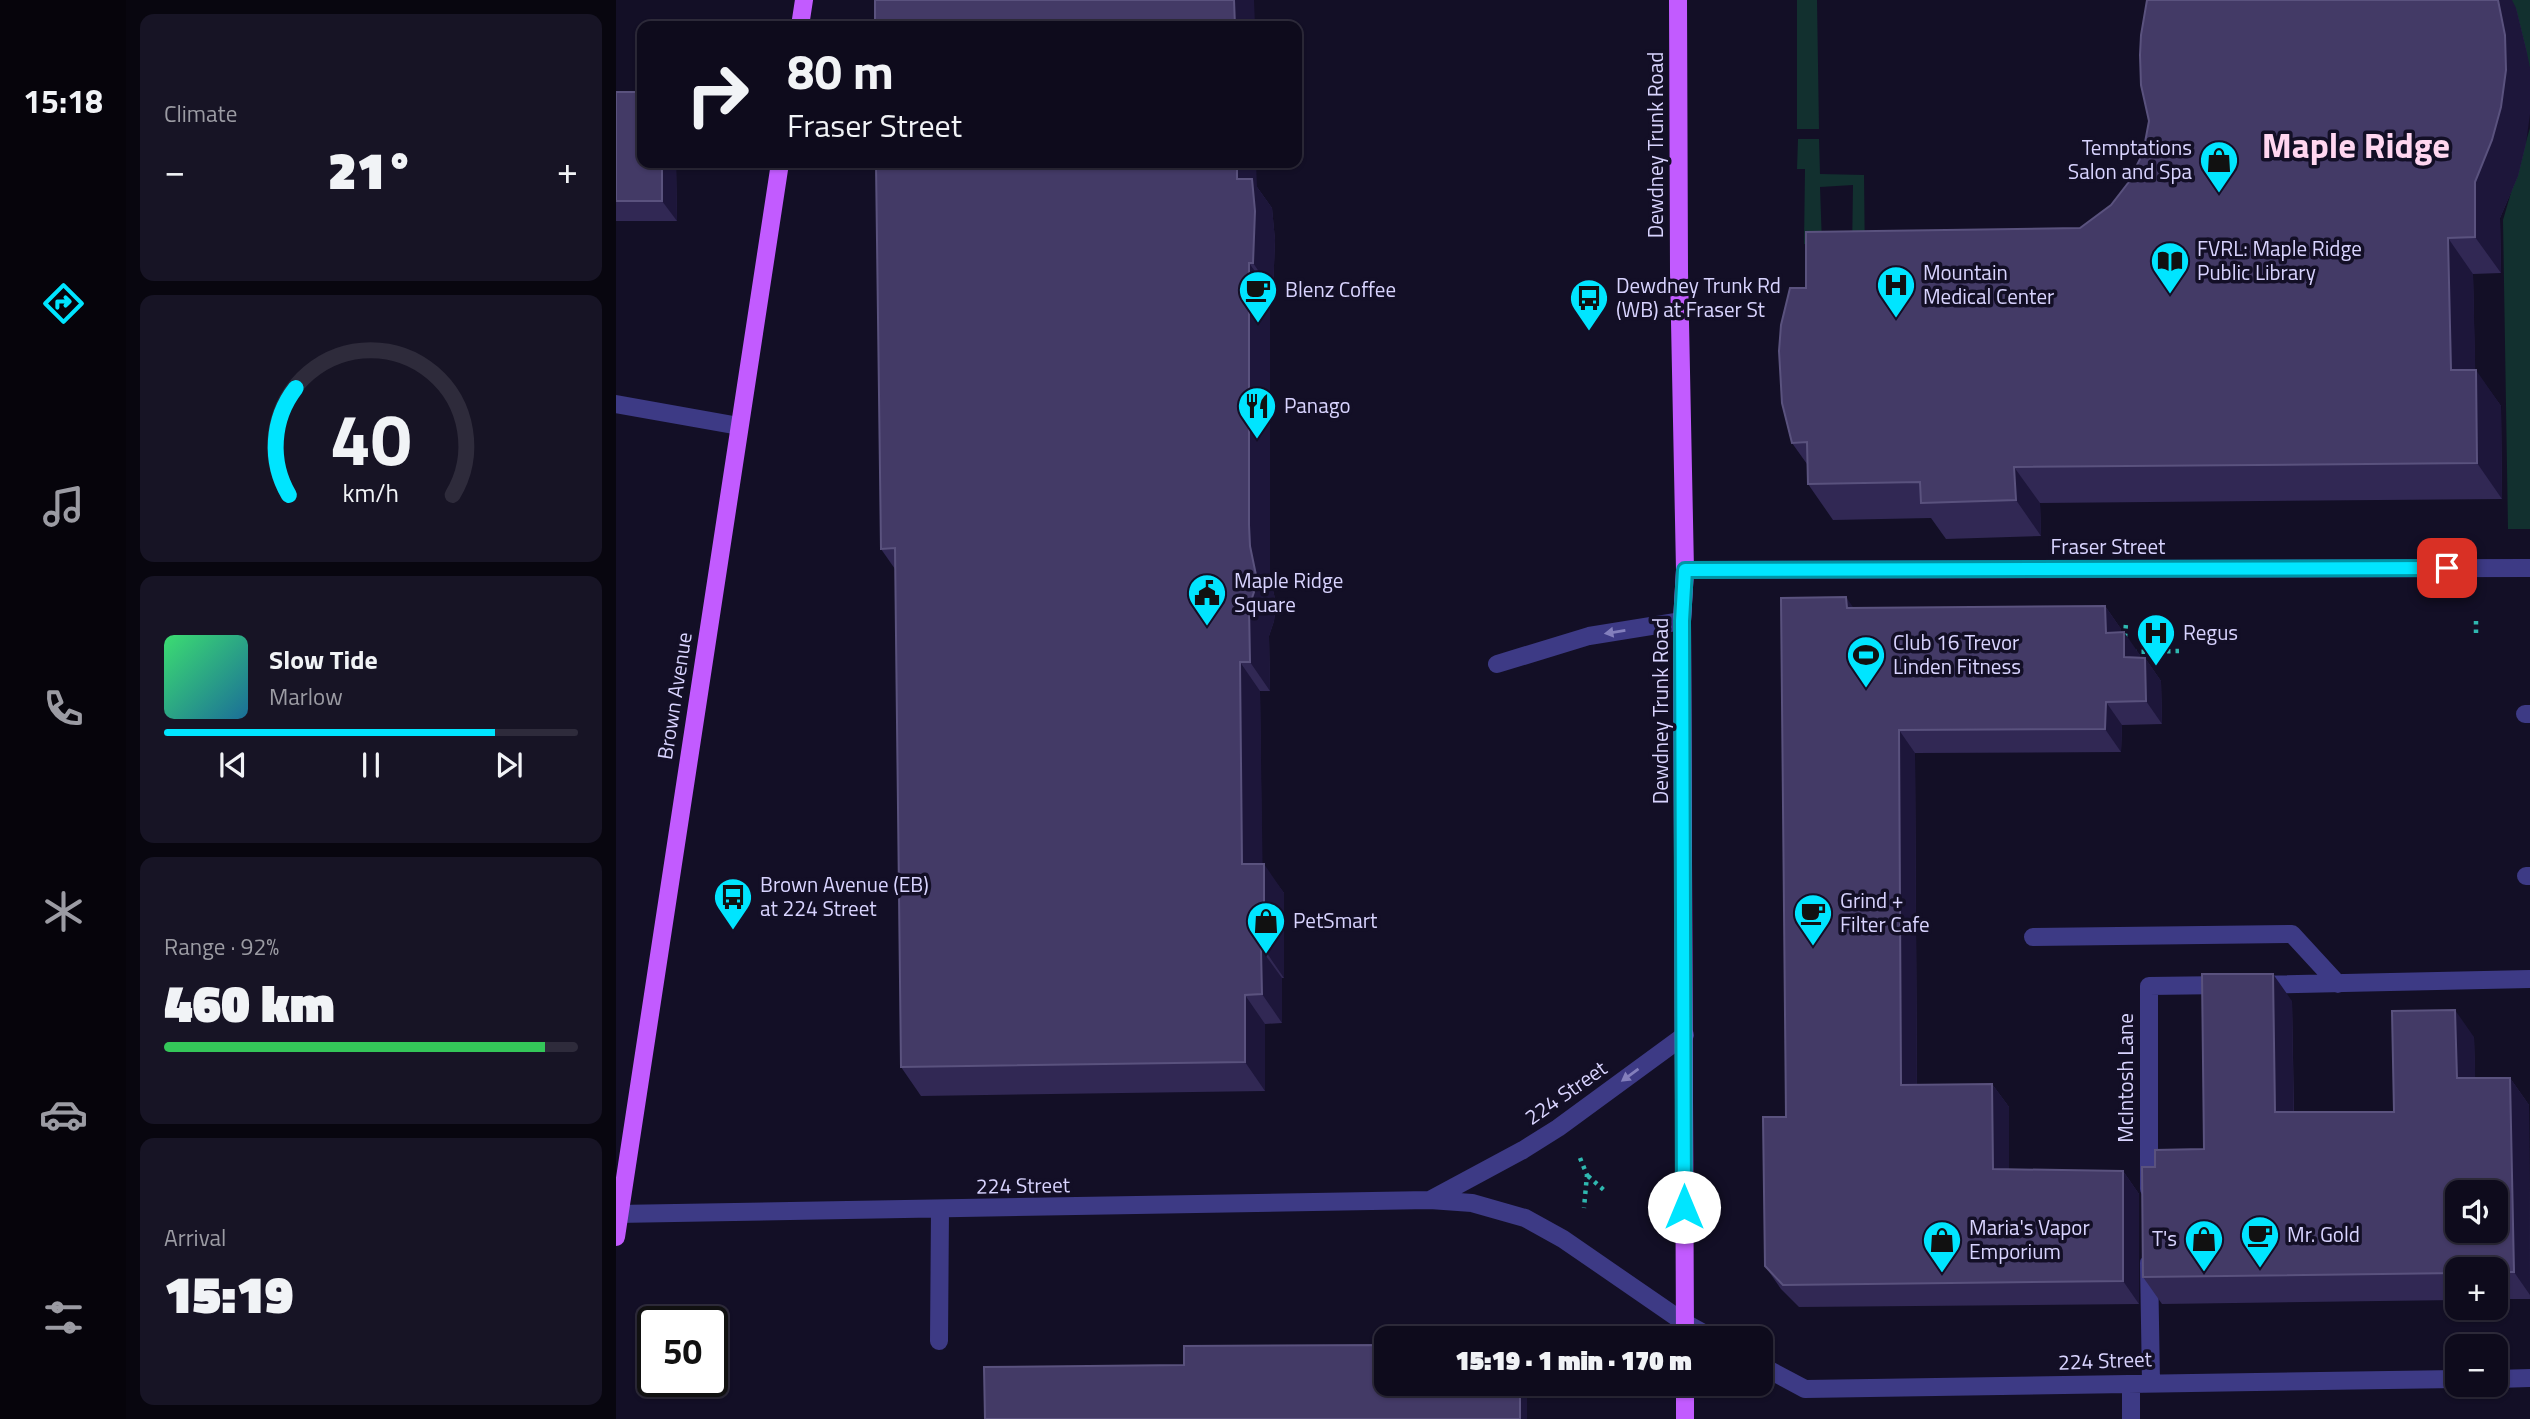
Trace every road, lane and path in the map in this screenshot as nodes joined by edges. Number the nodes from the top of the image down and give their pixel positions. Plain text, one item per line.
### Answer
1 (804, 0) edge
2 (1678, 0) edge
3 (801, 21) edge
4 (779, 168) edge
5 (616, 404) edge
6 (739, 426) junction
7 (2530, 568) edge
8 (1685, 570) junction
9 (2476, 617) dead end
10 (1682, 621) junction
11 (2126, 623) dead end
12 (2476, 634) dead end
13 (2125, 642) edge
14 (2182, 651) dead end
15 (2125, 652) edge
16 (1497, 664) dead end
17 (2033, 937) dead end
18 (2530, 979) edge
19 (2338, 984) junction
20 (1685, 1035) junction
21 (1577, 1151) dead end
22 (1587, 1175) junction
23 (1605, 1191) dead end
24 (1430, 1200) junction
25 (2149, 1208) edge
26 (940, 1210) junction
27 (1584, 1212) dead end
28 (618, 1214) edge
29 (616, 1237) edge
30 (2149, 1249) edge
31 (1678, 1326) edge
32 (1685, 1326) edge
33 (939, 1341) dead end
34 (1773, 1372) edge
35 (2508, 1378) edge
36 (2530, 1378) edge
37 (2445, 1379) edge
38 (2151, 1382) junction
39 (2131, 1384) junction
40 (1685, 1396) edge
41 (1685, 1419) edge
42 (2131, 1419) edge

1 - 3 main road
2 - 8 main road, Dewdney Trunk Road
4 - 6 main road, Brown Avenue
5 - 6 street
6 - 28 main road, Brown Avenue
7 - 8 street, Fraser Street
8 - 10 main road, Dewdney Trunk Road
9 - 12 path
10 -> 16 street
10 - 20 main road, Dewdney Trunk Road
11 - 13 path
14 - 15 path
17 - 19 street
18 - 19 street, McIntosh Lane
19 - 25 street, McIntosh Lane
20 -> 24 street, 224 Street
20 - 32 main road, Dewdney Trunk Road
21 - 22 path
22 - 23 path
22 - 27 path
24 - 26 street, 224 Street
24 - 31 street, 224 Street
26 - 28 street, 224 Street
26 - 33 street
28 - 29 main road, Brown Avenue
30 - 38 street
34 - 39 street, 224 Street
35 - 36 street
37 - 38 street, 224 Street
38 - 39 street, 224 Street
39 - 42 street
40 - 41 main road

